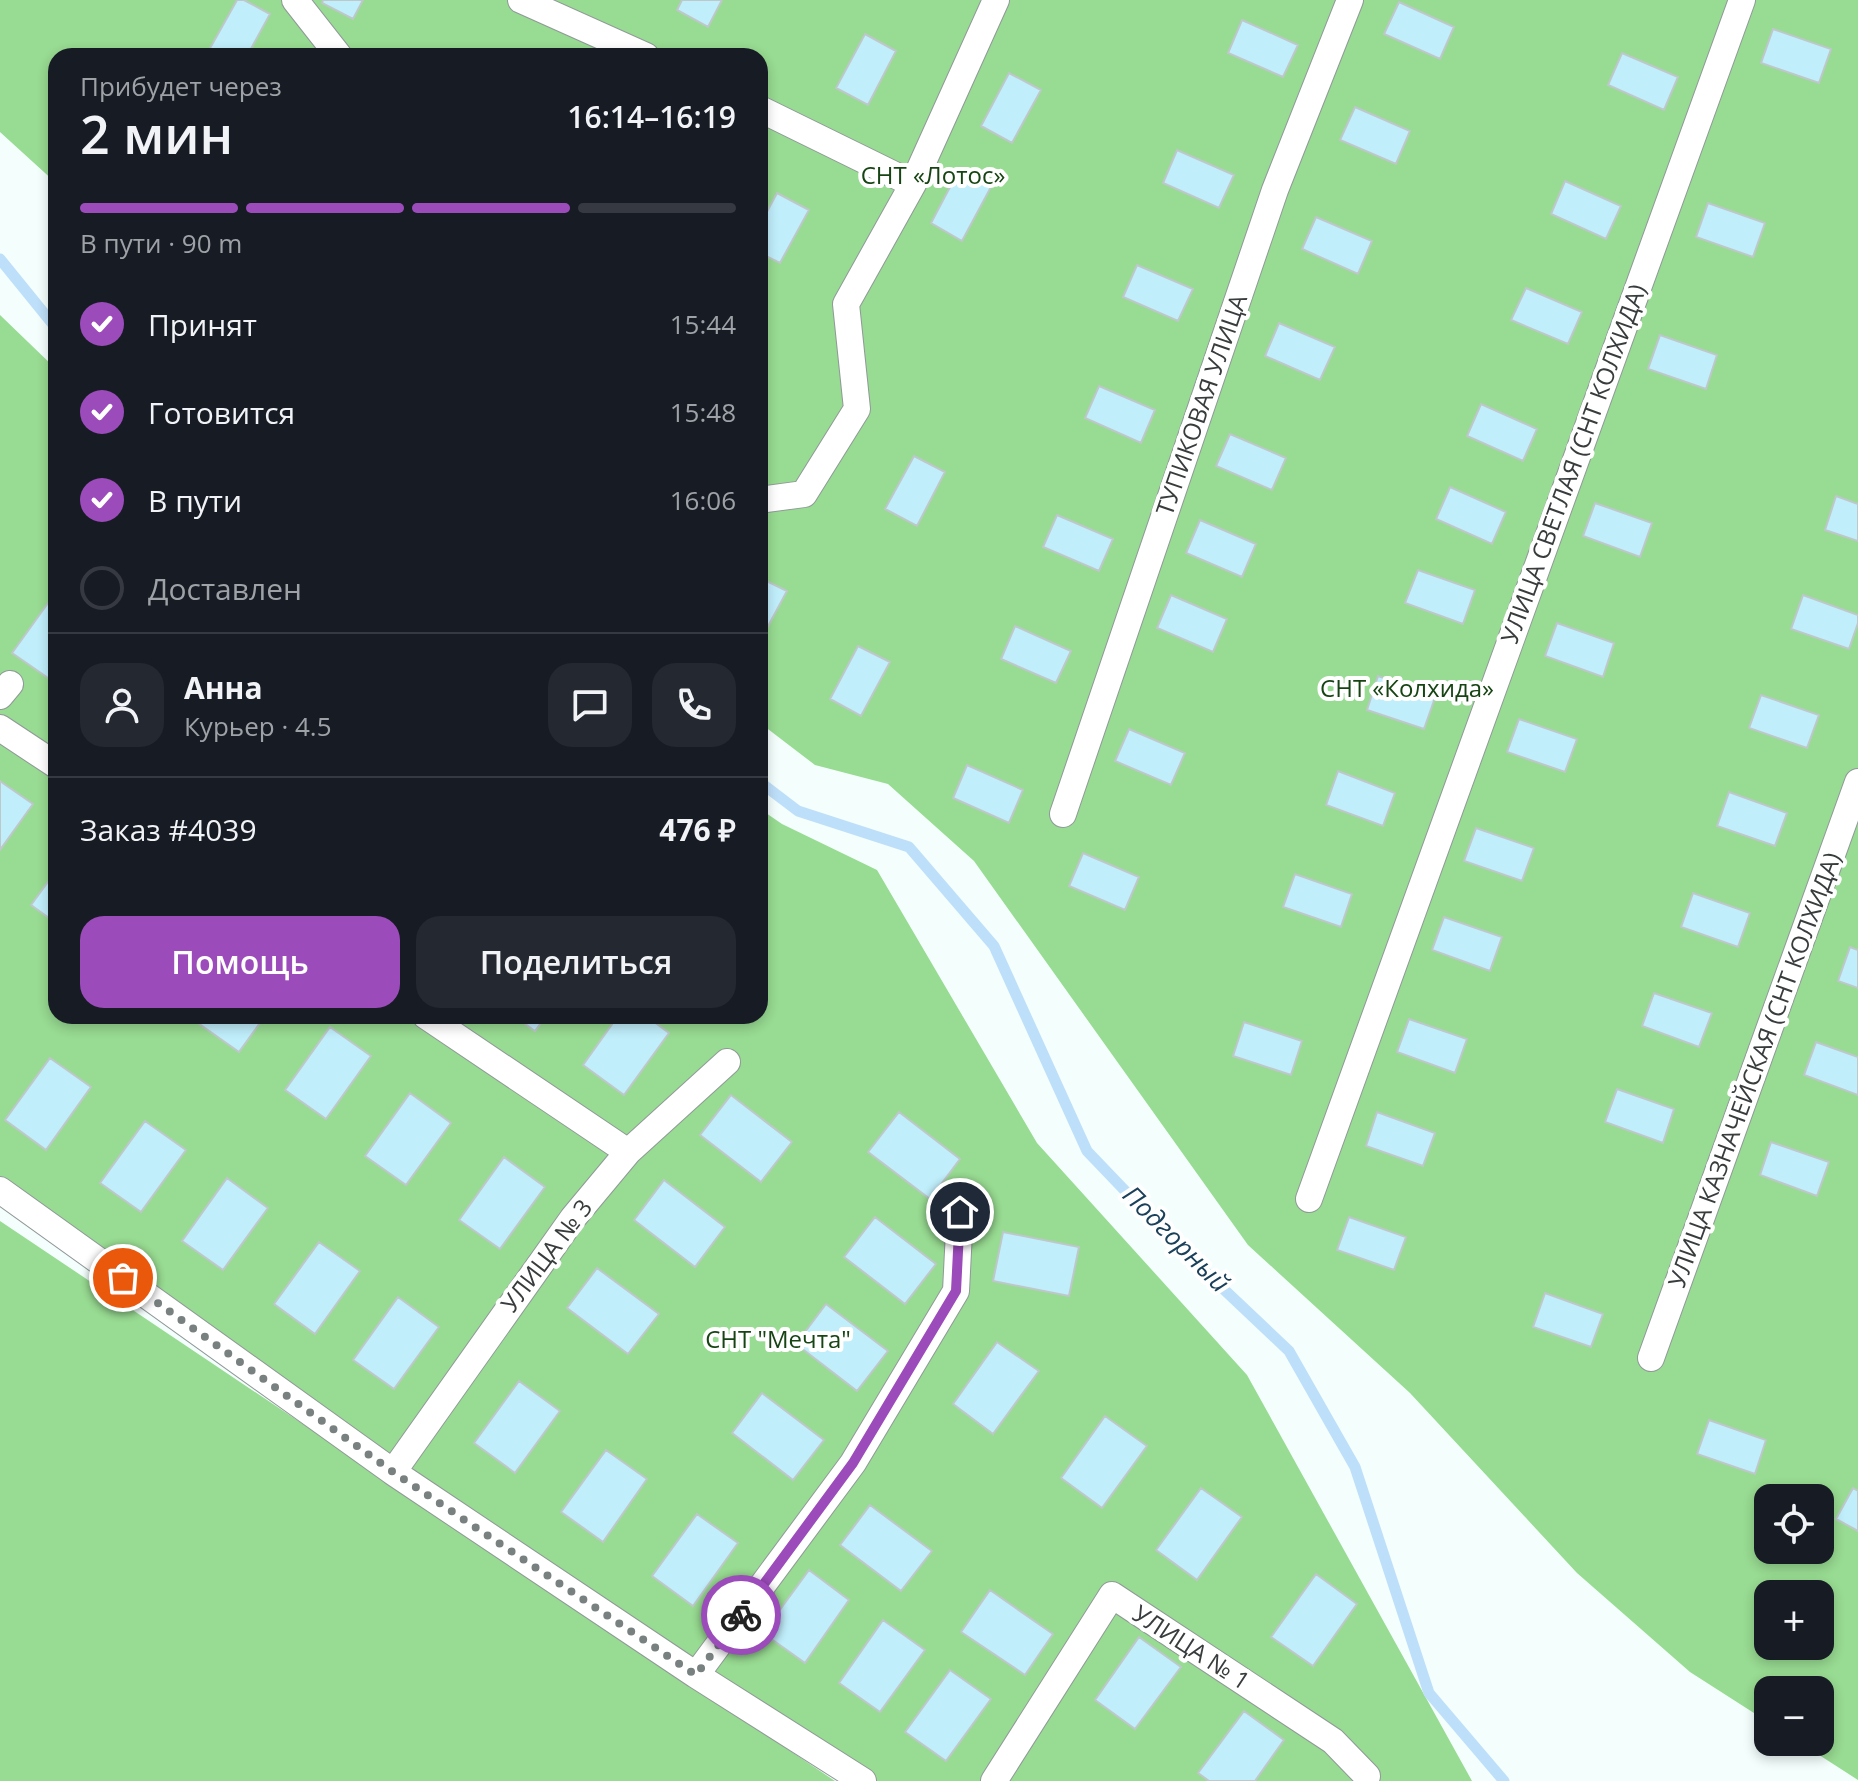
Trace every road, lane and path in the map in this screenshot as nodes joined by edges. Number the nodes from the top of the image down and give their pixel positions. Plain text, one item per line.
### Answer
1 (295, 0) edge
2 (521, 0) edge
3 (996, 0) edge
4 (1350, 0) edge
5 (1742, 0) edge
6 (333, 48) edge
7 (628, 48) edge
8 (768, 113) edge
9 (913, 184) junction
10 (768, 499) edge
11 (0, 728) edge
12 (48, 760) edge
13 (1858, 782) edge
14 (1063, 814) dead end
15 (438, 1024) edge
16 (727, 1062) dead end
17 (628, 1152) junction
18 (0, 1190) edge
19 (1309, 1199) dead end
20 (960, 1212) dead end
21 (1651, 1358) dead end
22 (393, 1472) junction
23 (696, 1675) junction
24 (1367, 1776) dead end
25 (863, 1781) edge
26 (994, 1781) edge

1 - 6 street
2 - 7 street
3 - 9 street
4 - 14 street, ТУПИКОВАЯ УЛИЦА
5 - 19 street, УЛИЦА СВЕТЛАЯ (СНТ КОЛХИДА)
8 - 9 street
9 - 10 street
11 - 12 street
13 - 21 street, УЛИЦА КАЗНАЧЕЙСКАЯ (СНТ КОЛХИДА)
15 - 17 street
16 - 17 street, УЛИЦА № 3
17 - 22 street, УЛИЦА № 3
18 - 22 street
20 - 23 street
22 - 23 street
23 - 25 street
24 - 26 street, УЛИЦА № 1

